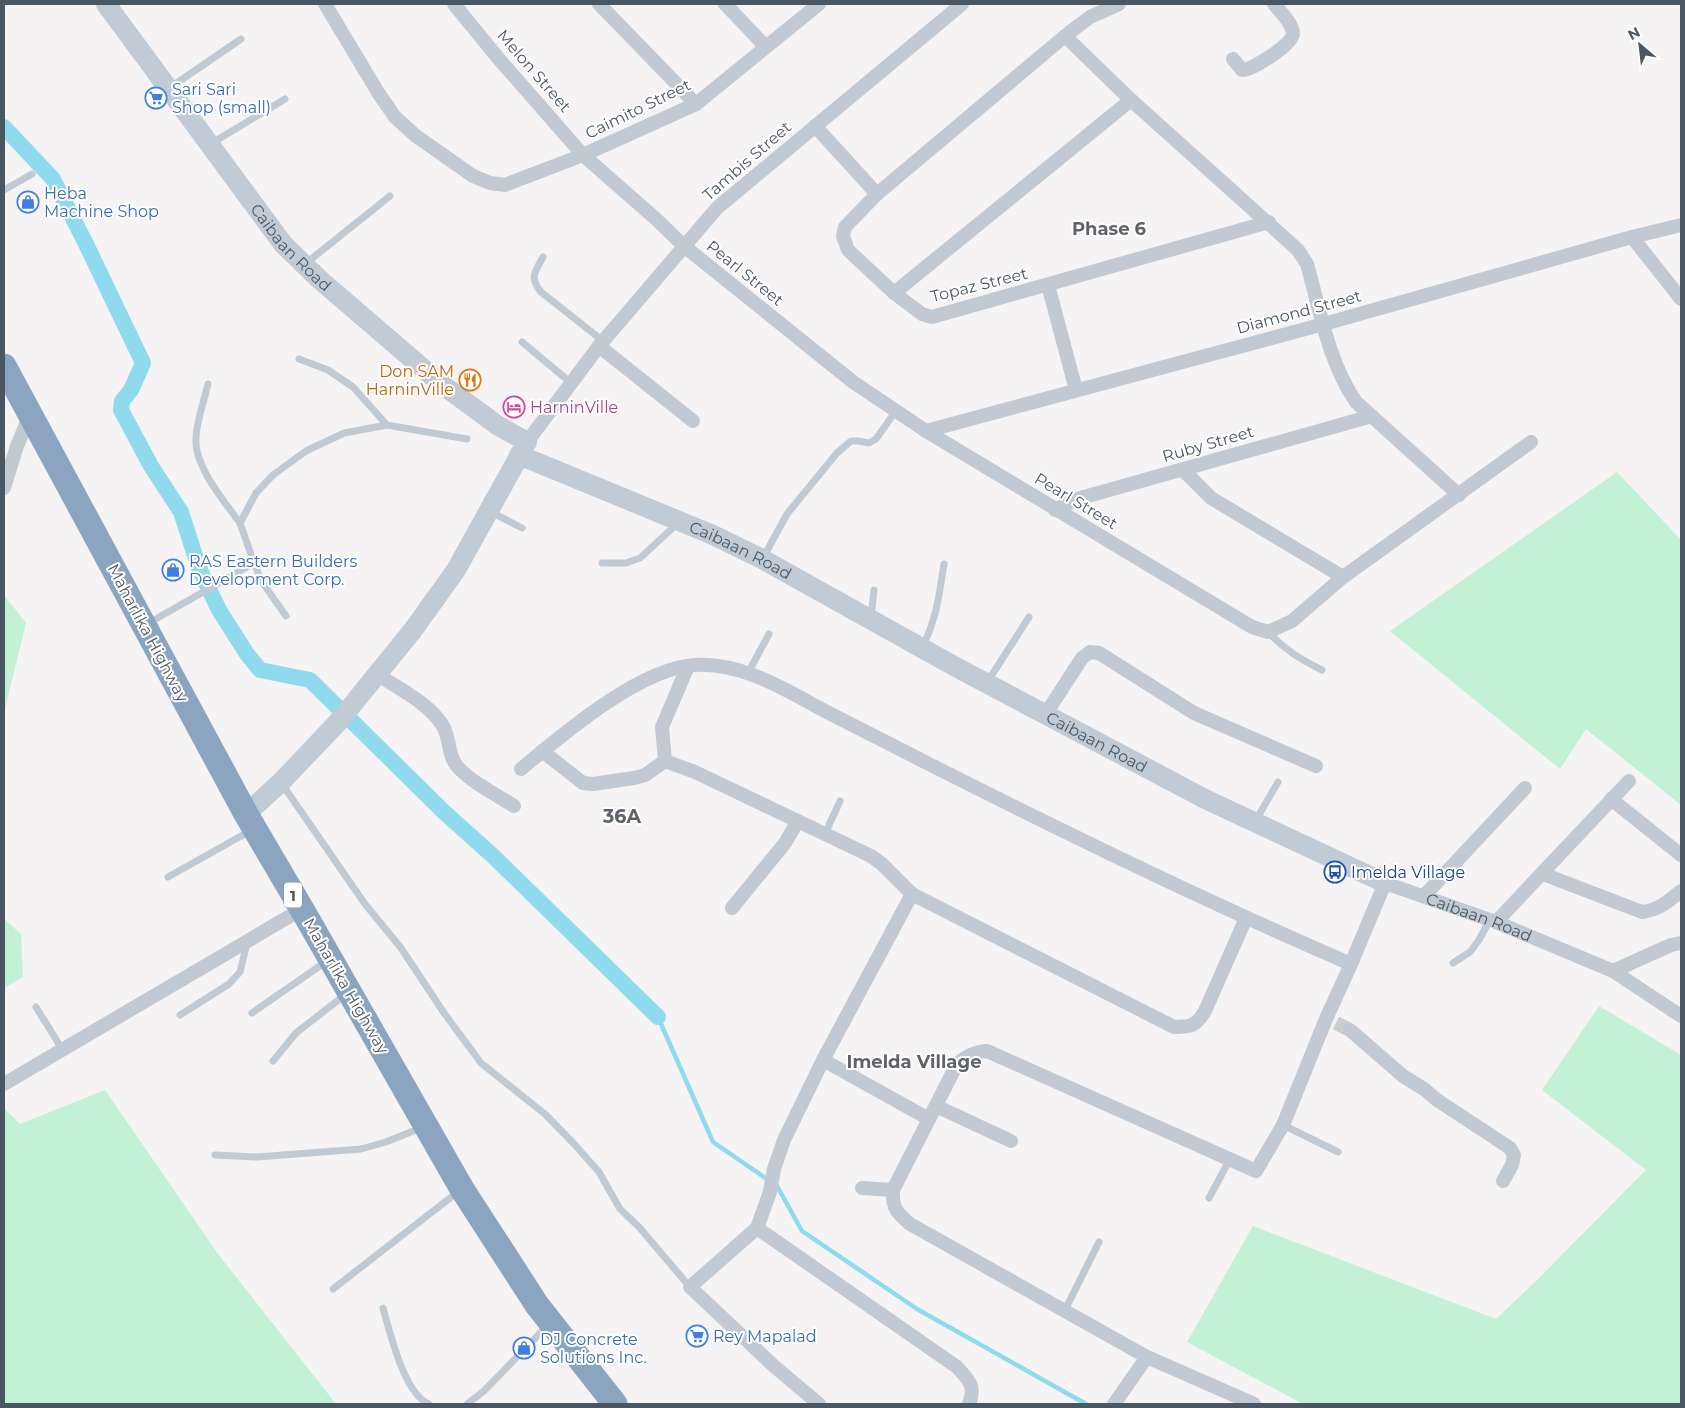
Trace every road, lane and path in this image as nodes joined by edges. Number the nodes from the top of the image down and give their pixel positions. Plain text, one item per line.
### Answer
1 (106, 4) edge
2 (325, 4) edge
3 (454, 4) edge
4 (600, 4) edge
5 (725, 4) edge
6 (819, 4) edge
7 (962, 4) edge
8 (1119, 4) edge
9 (1274, 4) edge
10 (1065, 36) junction
11 (240, 39) dead end
12 (766, 47) junction
13 (1233, 59) dead end
14 (168, 89) junction
15 (285, 99) dead end
16 (1131, 100) junction
17 (696, 104) junction
18 (815, 126) junction
19 (210, 145) junction
20 (583, 155) junction
21 (32, 174) dead end
22 (4, 190) edge
23 (878, 194) junction
24 (390, 196) dead end
25 (656, 219) joint
26 (1269, 222) junction
27 (1681, 225) edge
28 (1632, 237) junction
29 (684, 246) junction
30 (543, 256) dead end
31 (305, 265) junction
32 (1048, 285) junction
33 (894, 293) junction
34 (1681, 299) edge
35 (1324, 324) junction
36 (522, 342) dead end
37 (601, 344) junction
38 (299, 359) dead end
39 (9, 380) edge
40 (570, 382) junction
41 (208, 384) dead end
42 (1076, 390) junction
43 (895, 412) junction
44 (30, 415) junction
45 (1372, 416) junction
46 (693, 421) dead end
47 (387, 424) junction
48 (926, 432) junction
49 (467, 439) dead end
50 (1531, 442) dead end
51 (523, 448) junction
52 (1184, 470) junction
53 (4, 488) edge
54 (1459, 495) junction
55 (1055, 510) junction
56 (488, 511) junction
57 (680, 521) junction
58 (240, 523) junction
59 (522, 528) dead end
60 (762, 559) junction
61 (254, 563) junction
62 (602, 563) dead end
63 (944, 564) dead end
64 (1342, 578) junction
65 (874, 590) dead end
66 (286, 616) dead end
67 (1029, 617) dead end
68 (870, 620) junction
69 (144, 625) junction
70 (1268, 632) junction
71 (769, 634) dead end
72 (922, 649) junction
73 (688, 666) junction
74 (1322, 670) dead end
75 (748, 673) junction
76 (377, 674) junction
77 (986, 684) junction
78 (1045, 715) junction
79 (542, 752) junction
80 (664, 761) junction
81 (1316, 766) dead end
82 (521, 769) dead end
83 (1629, 781) dead end
84 (281, 782) junction
85 (1278, 782) dead end
86 (1525, 788) dead end
87 (1612, 799) junction
88 (840, 801) dead end
89 (514, 806) dead end
90 (798, 821) junction
91 (250, 822) junction
92 (1255, 822) junction
93 (825, 834) junction
94 (1681, 855) edge
95 (1543, 874) junction
96 (168, 877) dead end
97 (1385, 883) junction
98 (1681, 891) edge
99 (912, 894) junction
100 (1424, 896) junction
101 (732, 908) dead end
102 (302, 909) junction
103 (1246, 918) junction
104 (1493, 921) junction
105 (247, 940) junction
106 (1681, 943) edge
107 (330, 958) junction
108 (1453, 963) dead end
109 (1351, 964) junction
110 (1613, 971) junction
111 (349, 992) junction
112 (36, 1007) dead end
113 (252, 1013) dead end
114 (180, 1015) dead end
115 (1681, 1016) edge
116 (1350, 1030) tunnel mouth
117 (62, 1049) junction
118 (823, 1060) junction
119 (273, 1061) dead end
120 (4, 1084) edge
121 (936, 1106) junction
122 (929, 1119) junction
123 (1283, 1125) junction
124 (426, 1126) junction
125 (1011, 1142) dead end
126 (1338, 1152) dead end
127 (215, 1155) dead end
128 (1230, 1159) junction
129 (1502, 1181) dead end
130 (862, 1188) dead end
131 (462, 1189) junction
132 (893, 1190) junction
133 (1209, 1198) dead end
134 (757, 1228) junction
135 (1099, 1242) dead end
136 (690, 1287) junction
137 (333, 1289) dead end
138 (383, 1308) dead end
139 (1065, 1310) junction
140 (551, 1323) junction
141 (1147, 1357) junction
142 (429, 1404) edge
143 (467, 1404) edge
144 (615, 1404) edge
145 (819, 1404) edge
146 (969, 1404) edge
147 (1114, 1404) edge
148 (1254, 1404) edge

1 - 14 street, Caibaan Road
2 - 20 street, Caimito Street
3 - 20 street, Melon Street
4 - 17 street
5 - 12 street
6 - 12 street, Caimito Street
7 - 18 street, Tambis Street
8 - 10 street, Topaz Street
9 - 13 street
10 - 16 street
10 - 23 street, Topaz Street
11 - 14 lane
12 - 17 street, Caimito Street
14 - 19 street, Caibaan Road
15 - 19 lane
16 - 26 street
16 - 33 street
17 - 20 street, Caimito Street
18 - 23 street
18 - 29 street, Tambis Street
19 - 31 street, Caibaan Road
20 - 25 street, Melon Street
21 - 22 lane
23 - 33 street, Topaz Street
24 - 31 lane
25 - 29 street, Pearl Street
26 - 32 street, Topaz Street
26 - 35 street
27 - 28 street, Diamond Street
28 - 34 street
28 - 35 street, Diamond Street
29 - 37 street, Tambis Street
29 - 43 street, Pearl Street
30 - 37 lane
31 - 51 street, Caibaan Road
32 - 33 street, Topaz Street
32 - 42 street
35 - 42 street, Diamond Street
35 - 45 street
36 - 40 lane
37 - 40 street, Tambis Street
37 - 46 street
38 - 47 lane
39 - 44 highway, Maharlika Highway / 1
40 - 51 street, Tambis Street
41 - 58 lane
42 - 48 street, Diamond Street
43 - 48 street, Pearl Street
43 - 60 lane
44 - 53 street
44 - 69 highway, Maharlika Highway / 1
45 - 52 street, Ruby Street
45 - 54 street
47 - 49 lane
47 - 58 lane
48 - 55 street, Pearl Street
50 - 54 street
51 - 56 street
51 - 57 street, Caibaan Road
52 - 55 street, Ruby Street
52 - 64 street
54 - 64 street
55 - 70 street, Pearl Street
56 - 59 lane
56 - 76 street
57 - 60 street, Caibaan Road
57 - 62 lane
58 - 61 lane
60 - 68 street, Caibaan Road
61 - 66 lane
61 - 69 lane
63 - 72 lane
64 - 70 street
65 - 68 lane
67 - 77 lane
68 - 72 street, Caibaan Road
69 - 91 highway, Maharlika Highway / 1
70 - 74 lane
71 - 75 lane
72 - 77 street, Caibaan Road
73 - 75 street
73 - 79 street
73 - 80 street
75 - 103 street
76 - 84 street
76 - 89 street
77 - 78 street, Caibaan Road
78 - 81 street
78 - 92 street, Caibaan Road
79 - 80 street
79 - 82 street
80 - 90 street
83 - 87 street
84 - 91 street
84 - 136 lane
85 - 92 lane
86 - 100 street
87 - 94 street
87 - 95 street
88 - 93 lane
90 - 93 street
90 - 101 street
91 - 96 lane
91 - 102 highway, Maharlika Highway / 1
92 - 97 street, Caibaan Road
93 - 99 street
95 - 98 street
95 - 104 street
97 - 100 street, Caibaan Road
97 - 109 street
99 - 103 street
99 - 118 street
100 - 104 street, Caibaan Road
102 - 105 street
102 - 107 highway, Maharlika Highway / 1
103 - 109 street
104 - 108 lane
104 - 110 street, Caibaan Road
105 - 114 lane
105 - 117 street
106 - 110 street
107 - 111 highway, Maharlika Highway / 1
107 - 113 lane
109 - 123 street
110 - 115 street, Caibaan Road
111 - 119 lane
111 - 124 highway, Maharlika Highway / 1
112 - 117 lane
116 - 129 street
117 - 120 street
118 - 122 street
118 - 134 street
121 - 122 street
121 - 125 street
121 - 128 street
122 - 132 street
123 - 126 lane
123 - 128 street
124 - 127 lane
124 - 131 highway, Maharlika Highway / 1
128 - 133 lane
130 - 132 street
131 - 137 lane
131 - 140 highway, Maharlika Highway / 1
132 - 139 street
134 - 136 street
134 - 146 street
135 - 139 lane
136 - 145 street
138 - 142 lane
139 - 141 street
140 - 143 lane
140 - 144 highway, Maharlika Highway / 1
141 - 147 street
141 - 148 street

